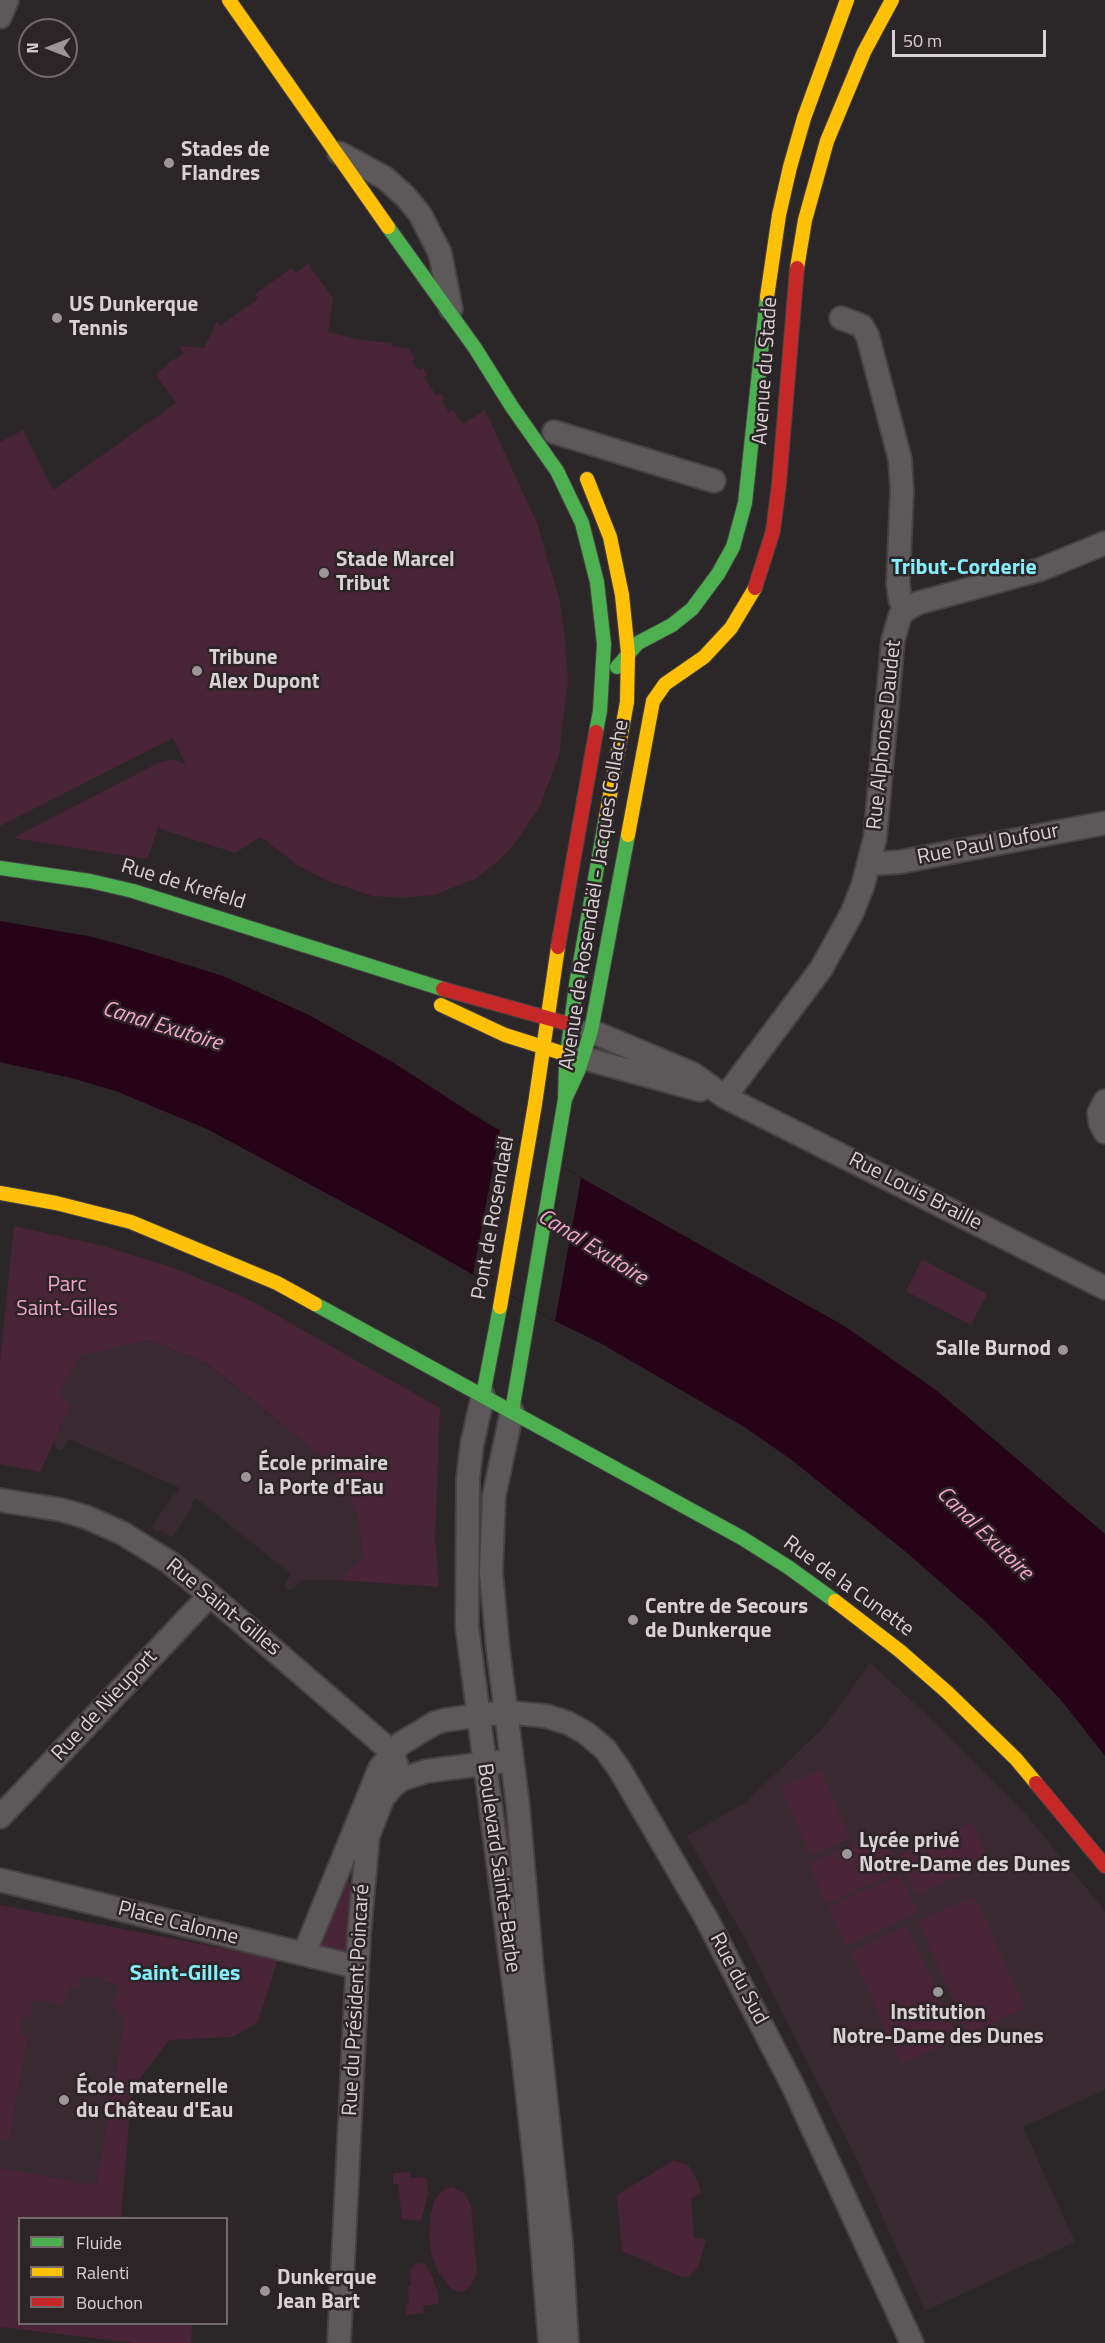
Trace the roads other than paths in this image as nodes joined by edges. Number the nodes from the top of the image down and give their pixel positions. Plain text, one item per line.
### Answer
1 (7, 0) edge
2 (229, 0) edge
3 (847, 0) edge
4 (892, 0) edge
5 (0, 17) edge
6 (332, 150) junction
7 (452, 317) junction
8 (841, 318) dead end
9 (475, 348) junction
10 (526, 403) dead end
11 (543, 429) junction
12 (570, 452) dead end
13 (580, 467) dead end
14 (714, 481) dead end
15 (1105, 543) edge
16 (622, 595) junction
17 (601, 609) junction
18 (905, 610) junction
19 (682, 617) junction
20 (628, 653) junction
21 (640, 662) dead end
22 (658, 670) dead end
23 (676, 675) junction
24 (600, 711) junction
25 (648, 718) joint
26 (1105, 822) edge
27 (870, 864) junction
28 (0, 868) edge
29 (350, 961) junction
30 (547, 1018) junction
31 (581, 1028) junction
32 (543, 1048) junction
33 (575, 1056) junction
34 (725, 1097) junction
35 (1105, 1101) edge
36 (535, 1104) joint
37 (1105, 1132) edge
38 (0, 1193) edge
39 (1105, 1288) edge
40 (495, 1339) joint
41 (522, 1348) joint
42 (483, 1395) junction
43 (512, 1411) junction
44 (0, 1500) edge
45 (210, 1594) junction
46 (498, 1649) junction
47 (506, 1712) junction
48 (477, 1715) junction
49 (392, 1752) junction
50 (512, 1761) junction
51 (484, 1764) junction
52 (397, 1783) junction
53 (0, 1817) edge
54 (1105, 1866) edge
55 (0, 1881) edge
56 (304, 1954) junction
57 (357, 1967) junction
58 (339, 2343) edge
59 (550, 2343) edge
60 (567, 2343) edge
61 (912, 2343) edge

1 - 5 street
2 - 6 main road, Avenue de Rosendaël - Jacques Collache
3 - 19 main road, Avenue du Stade
4 - 23 main road, Avenue du Stade
6 - 7 main road, Avenue de Rosendaël - Jacques Collache
6 - 7 street, Avenue de Rosendaël - Jacques Collache
7 - 9 main road, Avenue de Rosendaël - Jacques Collache
8 - 18 street, Rue Alphonse Daudet
9 - 10 main road, Avenue de Rosendaël - Jacques Collache
9 - 11 main road, Avenue de Rosendaël - Jacques Collache
11 - 12 main road, Avenue de Rosendaël - Jacques Collache
11 - 14 street
11 - 17 main road, Avenue de Rosendaël - Jacques Collache
13 - 16 main road, Avenue de Rosendaël - Jacques Collache
15 - 18 street
16 - 19 main road
16 - 20 main road, Avenue de Rosendaël - Jacques Collache
17 - 20 main road
17 - 24 main road, Avenue de Rosendaël - Jacques Collache
18 - 27 street, Rue Alphonse Daudet
19 - 20 main road, Avenue du Stade
20 - 21 main road
20 - 24 main road, Avenue du Stade
20 - 31 main road, Avenue de Rosendaël - Jacques Collache
22 - 23 main road
23 - 25 main road, Avenue du Stade
24 - 30 main road, Avenue de Rosendaël - Jacques Collache
25 - 31 main road, Avenue de Rosendaël - Jacques Collache
26 - 27 street, Rue Paul Dufour
27 - 34 street, Rue Alphonse Daudet
28 - 29 main road, Rue de Krefeld
29 - 30 main road, Rue de Krefeld
29 - 32 main road, Rue de Krefeld
30 - 31 main road, Rue de Krefeld
30 - 32 main road, Avenue de Rosendaël - Jacques Collache
31 - 33 main road, Avenue de Rosendaël - Jacques Collache
31 - 33 main road, Avenue de Rosendaël - Jacques Collache
31 - 34 street, Rue Louis Braille
32 - 33 main road, Rue de Krefeld
32 - 36 main road, Avenue de Rosendaël - Jacques Collache
33 - 34 street, Rue Louis Braille
33 - 41 main road, Avenue de Rosendaël - Jacques Collache
34 - 39 street, Rue Louis Braille
35 - 37 street
36 - 40 main road, Pont de Rosendaël
38 - 42 main road, Rue de la Cunette
40 - 42 main road, Boulevard Sainte-Barbe
41 - 43 main road, Boulevard Sainte-Barbe
42 - 43 main road, Rue de la Cunette
42 - 46 street, Boulevard Sainte-Barbe
42 - 48 street, Boulevard Sainte-Barbe
43 - 46 street, Boulevard Sainte-Barbe
43 - 54 main road, Rue de la Cunette
44 - 45 street, Rue Saint-Gilles
45 - 49 street, Rue Saint-Gilles
45 - 53 street, Rue de Nieuport
46 - 47 street, Boulevard Sainte-Barbe
47 - 48 street, Rue du Sud
47 - 50 street, Boulevard Sainte-Barbe
47 - 61 street, Rue du Sud
48 - 49 street, Rue du Sud
48 - 51 street, Boulevard Sainte-Barbe
49 - 52 street
49 - 56 street
50 - 51 street, Rue du Président Poincaré
50 - 60 street, Boulevard Sainte-Barbe
51 - 52 street, Rue du Président Poincaré
51 - 59 street, Boulevard Sainte-Barbe
52 - 57 street, Rue du Président Poincaré
55 - 56 street, Place Calonne
56 - 57 street, Place Calonne
57 - 58 street, Rue du Président Poincaré

